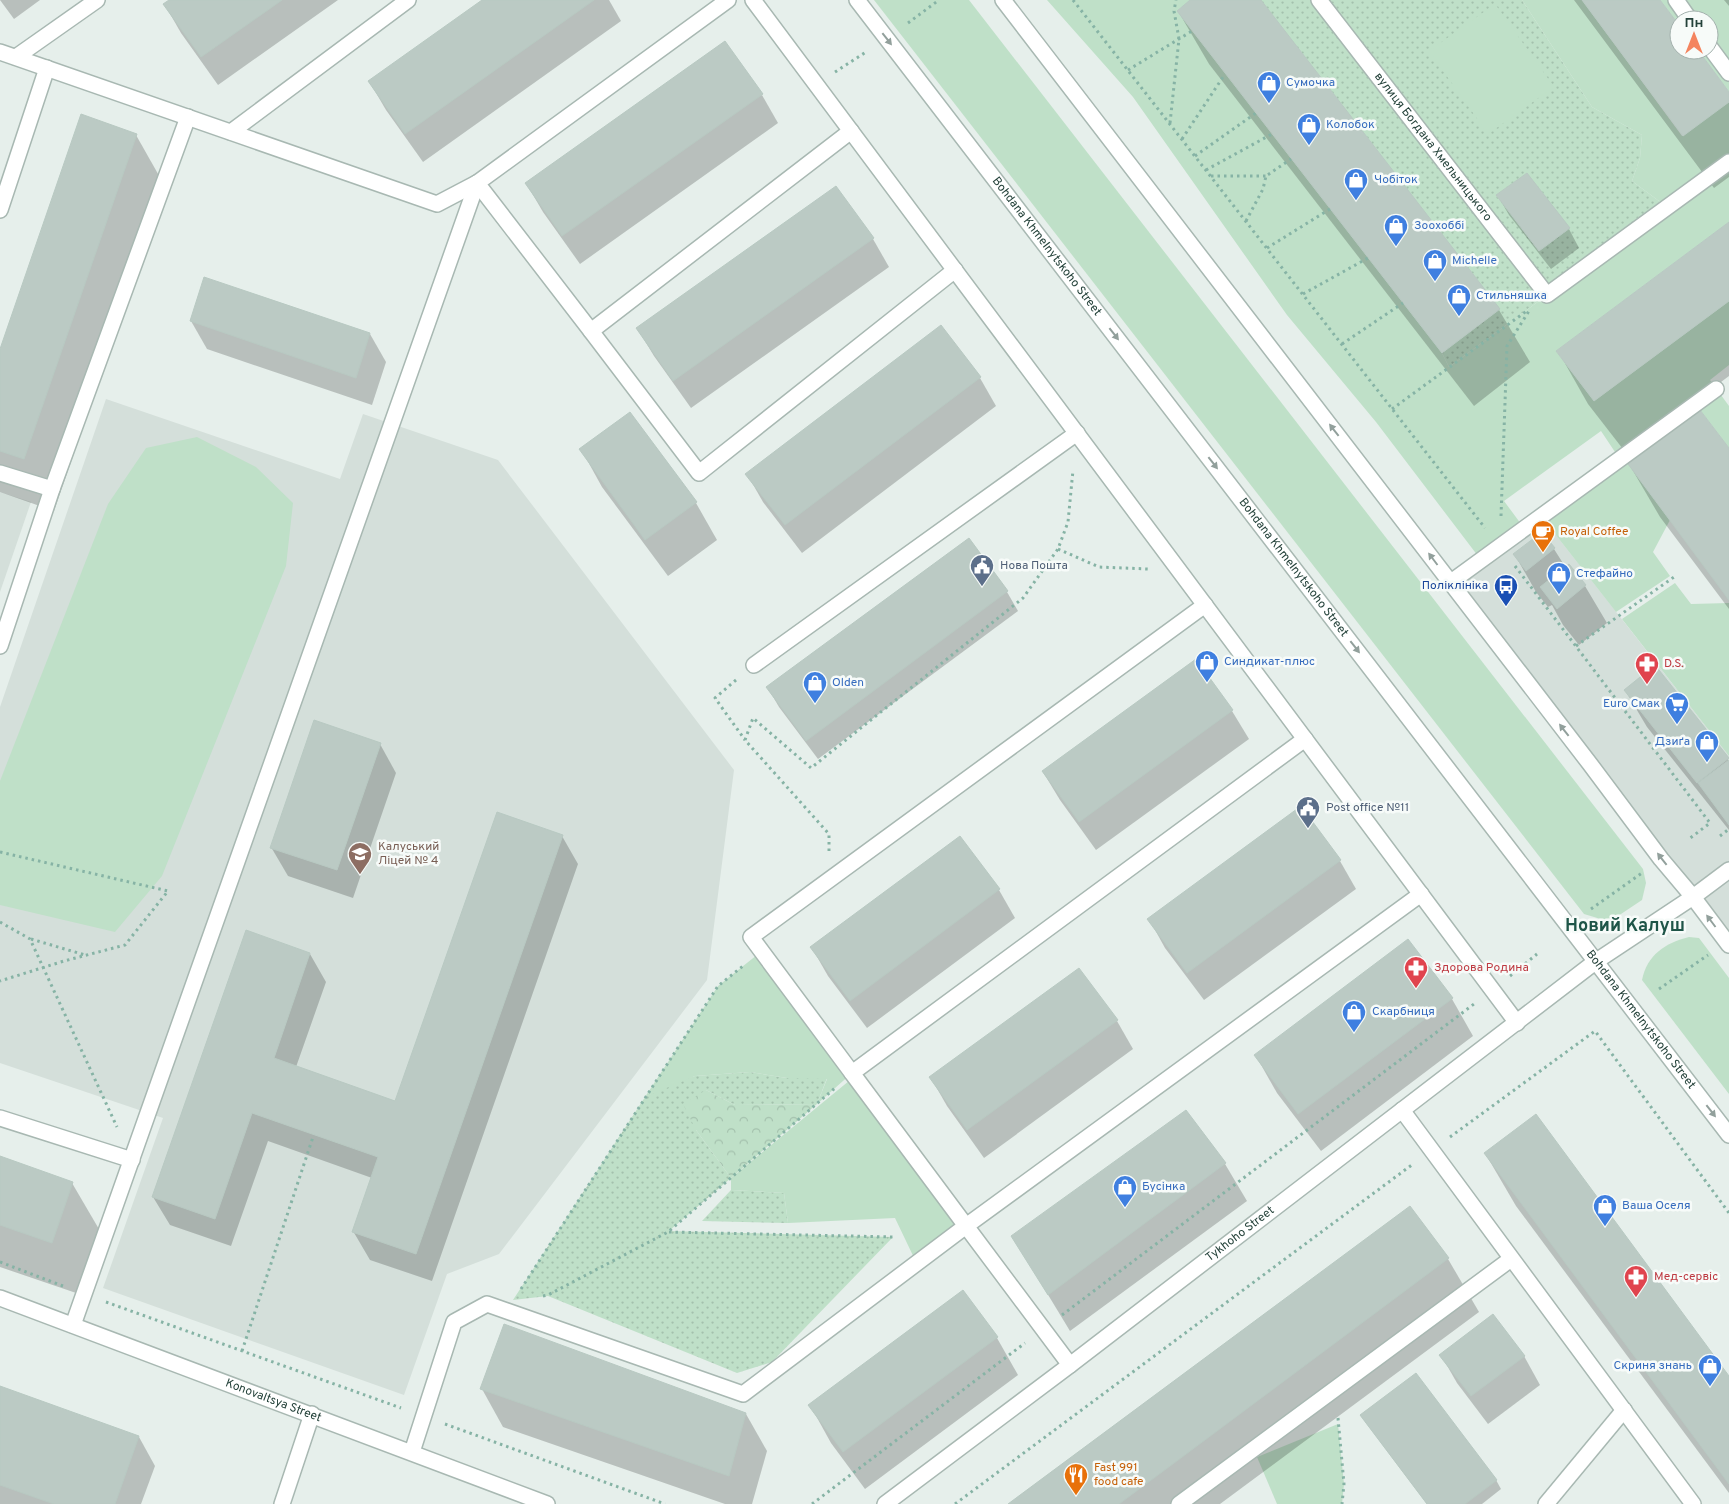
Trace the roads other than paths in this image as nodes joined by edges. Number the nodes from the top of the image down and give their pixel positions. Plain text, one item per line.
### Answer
1 (97, 0) edge
2 (408, 0) edge
3 (728, 0) edge
4 (753, 0) edge
5 (858, 0) edge
6 (1003, 0) edge
7 (1319, 0) edge
8 (0, 52) edge
9 (16, 58) junction
10 (1719, 60) edge
11 (47, 68) junction
12 (1729, 73) edge
13 (188, 117) junction
14 (851, 131) junction
15 (231, 132) junction
16 (1729, 162) edge
17 (477, 183) junction
18 (0, 210) edge
19 (955, 270) junction
20 (591, 331) junction
21 (1716, 389) dead end
22 (1077, 433) junction
23 (0, 473) edge
24 (52, 489) junction
25 (1451, 582) junction
26 (1205, 605) junction
27 (0, 646) edge
28 (754, 666) road end
29 (1305, 739) junction
30 (1729, 870) edge
31 (1421, 894) junction
32 (1693, 897) junction
33 (1729, 945) edge
34 (1595, 962) junction
35 (1517, 1023) junction
36 (852, 1073) junction
37 (1402, 1110) junction
38 (0, 1118) edge
39 (1729, 1135) edge
40 (132, 1160) junction
41 (966, 1226) junction
42 (1511, 1259) junction
43 (0, 1298) edge
44 (73, 1325) junction
45 (1070, 1365) junction
46 (1624, 1410) junction
47 (312, 1414) junction
48 (412, 1452) junction
49 (282, 1504) edge
50 (547, 1504) edge
51 (885, 1504) edge
52 (1179, 1504) edge
53 (1546, 1504) edge
54 (1693, 1504) edge

1 - 9 street
2 - 15 street
3 - 17 street
4 - 14 street
5 -> 34 street, Bohdana Khmelnytskoho Street
25 -> 6 street
7 - 16 street, вулиця Богдана Хмельницького
8 - 9 street
9 - 11 street
10 - 12 street
11 - 13 street
11 - 18 street
13 - 15 street
13 - 24 street
14 - 19 street
14 - 20 street
15 - 17 street
17 - 20 street
17 - 40 street
19 - 20 street
19 - 22 street
21 - 25 street
22 - 26 street
22 - 28 street
23 - 24 street
24 - 27 street
32 -> 25 street
26 - 29 street
26 - 36 street
29 - 31 street
29 - 36 street
30 - 32 street, Tykhoho Street
31 - 35 street
31 - 41 street
33 -> 32 street
32 - 34 street, Tykhoho Street
34 - 35 street, Tykhoho Street
34 -> 39 street, Bohdana Khmelnytskoho Street
35 - 37 street, Tykhoho Street
36 - 41 street
37 - 42 street
37 - 45 street, Tykhoho Street
38 - 40 street
40 - 44 street
41 - 45 street
41 - 48 street
42 - 46 street
42 - 52 street
43 - 44 street, Konovaltsya Street
44 - 47 street, Konovaltsya Street
45 - 51 street, Tykhoho Street
46 - 53 street
46 - 54 street
47 - 48 street, Konovaltsya Street
47 - 49 street
48 - 50 street, Konovaltsya Street

